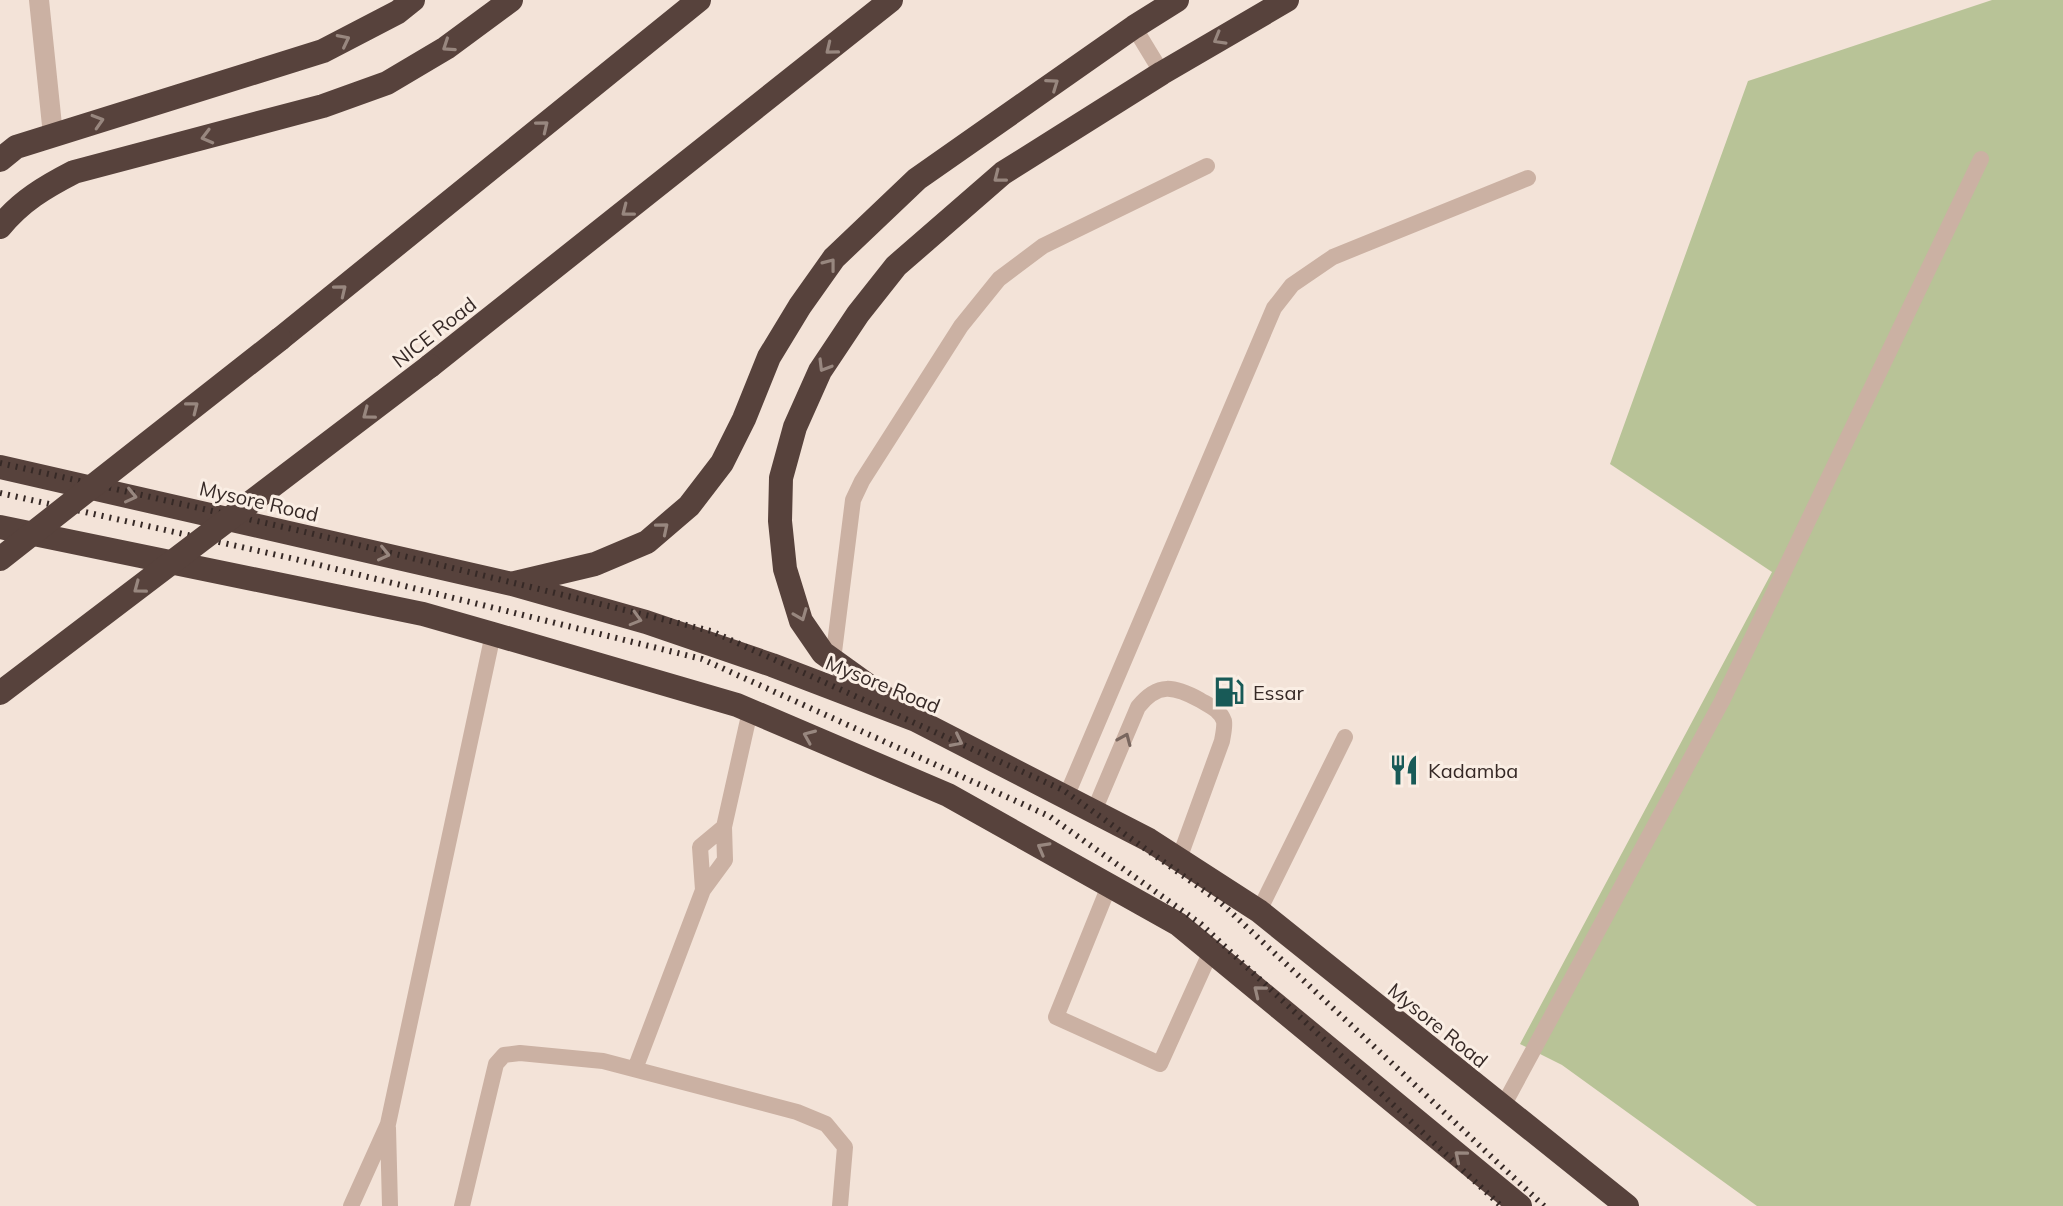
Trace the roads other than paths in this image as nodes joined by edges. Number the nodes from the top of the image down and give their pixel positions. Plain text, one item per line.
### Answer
1 (39, 0) edge
2 (413, 0) edge
3 (511, 0) edge
4 (699, 0) edge
5 (891, 0) edge
6 (1177, 0) edge
7 (1287, 0) edge
8 (1134, 27) junction
9 (1162, 73) junction
10 (53, 135) junction
11 (1981, 159) dead end
12 (0, 160) edge
13 (1207, 166) dead end
14 (1528, 178) dead end
15 (0, 227) edge
16 (0, 467) edge
17 (0, 527) edge
18 (0, 559) edge
19 (512, 584) junction
20 (493, 634) junction
21 (833, 660) junction
22 (0, 693) edge
23 (750, 711) junction
24 (916, 720) junction
25 (1345, 737) dead end
26 (1066, 797) junction
27 (1094, 811) junction
28 (724, 827) junction
29 (1179, 859) junction
30 (1109, 886) junction
31 (703, 890) junction
32 (1259, 911) junction
33 (1211, 951) junction
34 (635, 1069) junction
35 (1502, 1108) junction
36 (388, 1124) junction
37 (351, 1206) edge
38 (390, 1206) edge
39 (462, 1206) edge
40 (840, 1206) edge
41 (1520, 1206) edge
42 (1627, 1206) edge

1 - 10 street
10 -> 2 highway
3 -> 15 highway
18 -> 4 highway, bridge
5 -> 22 highway, NICE Road, bridge
6 - 8 highway
7 -> 9 highway
8 - 9 lane
19 -> 8 highway
9 -> 21 highway
10 - 12 highway
11 - 35 lane
13 - 21 lane
14 - 26 lane
16 -> 19 highway, Mysore Road
17 - 20 highway
19 -> 24 highway, Mysore Road
20 - 23 highway
20 - 36 lane
21 - 24 highway
23 - 28 lane
30 -> 23 highway
24 -> 26 highway, Mysore Road
25 - 32 lane
26 - 27 highway, Mysore Road
27 - 29 highway, Mysore Road
27 -> 29 lane
28 - 31 lane
28 - 31 lane
29 - 32 highway, Mysore Road
30 - 33 highway
30 - 33 lane
31 - 34 lane
32 - 35 highway, Mysore Road
41 -> 33 highway
34 - 39 lane
34 - 40 lane
35 - 42 highway, Mysore Road
36 - 37 lane
36 - 38 lane

